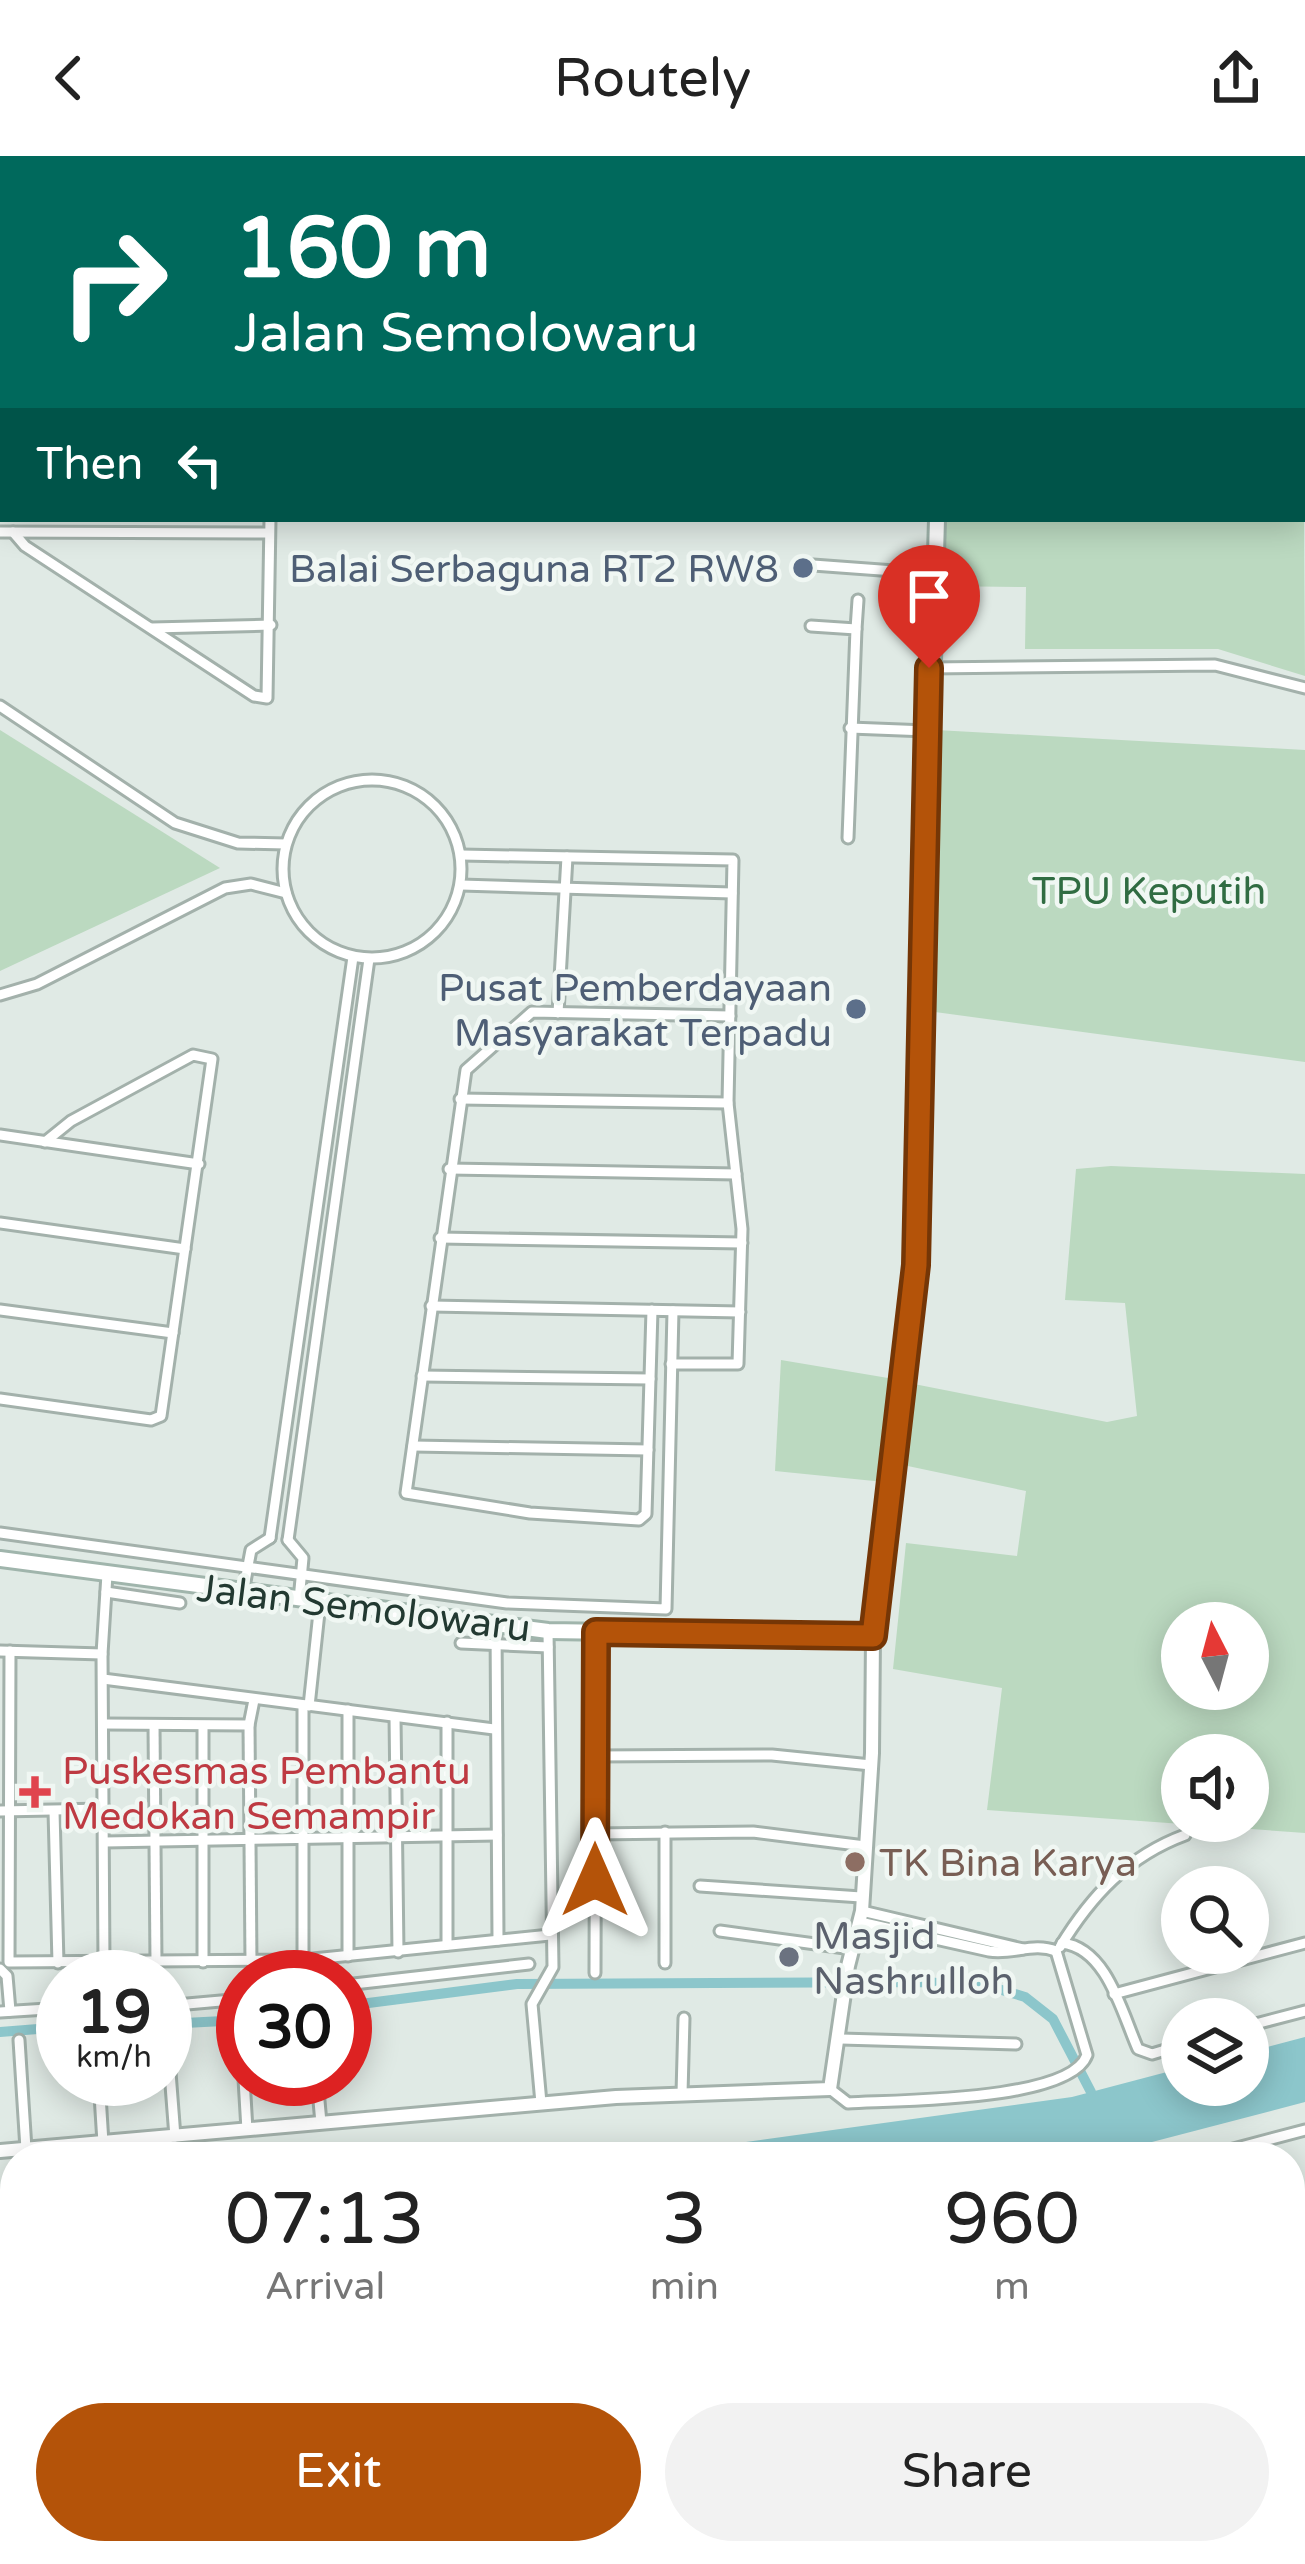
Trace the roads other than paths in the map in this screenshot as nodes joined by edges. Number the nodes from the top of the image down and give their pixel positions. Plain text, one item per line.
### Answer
1 (270, 522) edge
2 (937, 522) edge
3 (6, 532) edge
4 (269, 533) junction
5 (812, 565) dead end
6 (935, 574) junction
7 (858, 600) dead end
8 (271, 625) junction
9 (811, 626) dead end
10 (152, 628) junction
11 (856, 629) junction
12 (929, 668) junction
13 (1305, 688) edge
14 (0, 706) edge
15 (850, 728) junction
16 (927, 731) junction
17 (848, 838) dead end
18 (286, 844) junction
19 (461, 855) junction
20 (567, 857) junction
21 (461, 885) junction
22 (566, 888) junction
23 (286, 893) junction
24 (732, 893) junction
25 (353, 957) junction
26 (369, 958) junction
27 (0, 994) edge
28 (558, 1012) junction
29 (730, 1016) junction
30 (460, 1099) junction
31 (728, 1102) junction
32 (0, 1135) edge
33 (46, 1142) junction
34 (199, 1164) junction
35 (449, 1169) junction
36 (736, 1174) junction
37 (0, 1223) edge
38 (440, 1238) junction
39 (742, 1243) junction
40 (185, 1249) junction
41 (308, 1270) junction
42 (325, 1275) junction
43 (431, 1306) junction
44 (0, 1310) edge
45 (652, 1310) junction
46 (673, 1311) junction
47 (740, 1312) junction
48 (173, 1333) junction
49 (671, 1364) junction
50 (422, 1376) junction
51 (650, 1379) junction
52 (0, 1399) edge
53 (413, 1446) junction
54 (648, 1450) junction
55 (0, 1533) edge
56 (269, 1538) junction
57 (288, 1540) junction
58 (0, 1559) edge
59 (247, 1570) junction
60 (107, 1574) junction
61 (303, 1578) junction
62 (243, 1589) junction
63 (106, 1592) junction
64 (300, 1597) junction
65 (180, 1603) dead end
66 (320, 1603) junction
67 (496, 1626) junction
68 (596, 1632) junction
69 (873, 1636) junction
70 (548, 1639) junction
71 (461, 1643) dead end
72 (496, 1646) junction
73 (5, 1651) edge
74 (102, 1654) junction
75 (103, 1679) junction
76 (254, 1700) junction
77 (306, 1706) junction
78 (348, 1710) junction
79 (395, 1717) junction
80 (447, 1722) junction
81 (106, 1724) junction
82 (154, 1725) junction
83 (249, 1725) junction
84 (203, 1726) junction
85 (494, 1730) junction
86 (596, 1756) junction
87 (872, 1765) junction
88 (105, 1809) junction
89 (54, 1810) junction
90 (3, 1811) edge
91 (665, 1832) junction
92 (596, 1834) junction
93 (497, 1835) junction
94 (448, 1837) junction
95 (301, 1839) junction
96 (349, 1839) junction
97 (398, 1839) junction
98 (204, 1840) junction
99 (156, 1841) junction
100 (253, 1841) junction
101 (105, 1842) junction
102 (1169, 1842) edge
103 (865, 1846) junction
104 (700, 1886) dead end
105 (861, 1910) junction
106 (720, 1931) dead end
107 (550, 1935) junction
108 (498, 1940) junction
109 (1305, 1943) edge
110 (447, 1945) junction
111 (1059, 1947) junction
112 (853, 1949) junction
113 (58, 1950) edge
114 (104, 1950) edge
115 (156, 1950) edge
116 (251, 1950) edge
117 (303, 1950) edge
118 (349, 1950) edge
119 (398, 1952) junction
120 (372, 1954) edge
121 (192, 1962) edge
122 (203, 1962) junction
123 (216, 1962) edge
124 (665, 1963) dead end
125 (36, 1964) edge
126 (529, 1964) dead end
127 (3, 1966) edge
128 (595, 1973) dead end
129 (372, 1982) edge
130 (1114, 1994) junction
131 (36, 2010) edge
132 (1305, 2011) edge
133 (5, 2012) edge
134 (684, 2018) dead end
135 (1269, 2020) edge
136 (841, 2039) junction
137 (19, 2041) dead end
138 (1016, 2044) dead end
139 (1161, 2050) edge
140 (830, 2090) junction
141 (682, 2094) junction
142 (541, 2103) junction
143 (101, 2106) edge
144 (172, 2106) edge
145 (246, 2106) edge
146 (319, 2106) edge
147 (321, 2123) junction
148 (248, 2130) junction
149 (1305, 2130) edge
150 (175, 2137) junction
151 (25, 2142) edge
152 (103, 2142) edge
153 (115, 2142) edge
154 (1260, 2142) edge

1 - 4 street
2 - 6 main road
3 - 4 street
3 - 10 street
4 - 8 street
5 - 6 street
6 - 12 main road
7 - 11 street
8 - 10 street
8 - 10 street
9 - 11 street
11 - 15 street
12 - 13 street
12 - 16 main road
14 - 18 street
15 - 16 street
15 - 17 street
16 - 69 main road
18 - 19 street
18 - 23 street
19 - 20 street
19 - 21 street
20 - 22 street
20 - 24 street
21 - 22 street
21 - 26 street
22 - 24 street
22 - 28 street
23 - 25 street
23 - 27 street
24 - 29 street
25 - 26 street
25 - 41 street
26 - 42 street
28 - 29 street
28 - 30 street
29 - 31 street
30 - 31 street
30 - 35 street
31 - 36 street
32 - 33 street
33 - 34 street
33 - 34 street
34 - 40 street
35 - 36 street
35 - 38 street
36 - 39 street
37 - 40 street
38 - 39 street
38 - 43 street
39 - 47 street
40 - 48 street
41 - 42 street
41 - 56 street
42 - 57 street
43 - 45 street
43 - 50 street
44 - 48 street
45 - 46 street
45 - 51 street
46 - 47 street
46 - 49 street
47 - 49 street
48 - 52 street
49 - 61 street
50 - 51 street
50 - 53 street
51 - 54 street
53 - 54 street
53 - 54 street
55 - 59 street
56 - 57 street
56 - 59 street
57 - 61 street
58 - 60 main road, Jalan Semolowaru
59 - 61 street
59 - 62 street
60 - 62 main road, Jalan Semolowaru
60 - 63 street
61 - 64 street
62 - 64 main road, Jalan Semolowaru
63 - 65 street
63 - 74 street
64 - 66 main road, Jalan Semolowaru
66 - 67 main road, Jalan Semolowaru
66 - 77 street
67 - 70 main road, Jalan Semolowaru
67 - 72 street
68 - 69 main road, Jalan Semolowaru
68 - 70 main road, Jalan Semolowaru
68 - 86 street
69 - 87 street
70 - 72 street
70 - 107 street
71 - 72 street
72 - 85 street
73 - 74 street
73 - 90 street
74 - 75 street
75 - 76 street
75 - 81 street
76 - 77 street
76 - 83 street
77 - 78 street
77 - 95 street
78 - 79 street
78 - 96 street
79 - 80 street
79 - 97 street
80 - 85 street
80 - 94 street
81 - 82 street
81 - 88 street
82 - 84 street
82 - 99 street
83 - 84 street
83 - 100 street
84 - 98 street
85 - 93 street
86 - 87 street
86 - 92 street
87 - 103 street
88 - 89 street
88 - 101 street
89 - 90 street
89 - 113 street
90 - 127 street
91 - 92 street
91 - 103 street
91 - 124 street
92 - 128 street
93 - 94 street
93 - 108 street
94 - 97 street
94 - 110 street
95 - 96 street
95 - 100 street
95 - 117 street
96 - 97 street
96 - 118 street
97 - 119 street
98 - 99 street
98 - 100 street
98 - 122 street
99 - 101 street
99 - 115 street
100 - 116 street
101 - 114 street
102 - 111 street
103 - 105 street
104 - 105 street
105 - 111 street
105 - 112 street
106 - 112 street
107 - 108 street
107 - 142 street
108 - 110 street
109 - 130 street
110 - 119 street
111 - 130 street
111 - 140 street
112 - 136 street
119 - 120 street
121 - 122 street
122 - 123 street
125 - 127 street
126 - 129 street
127 - 133 street
130 - 139 street
131 - 133 street
132 - 135 street
134 - 141 street
136 - 138 street
136 - 140 street
137 - 151 street
140 - 141 street
141 - 142 street
142 - 147 street
143 - 152 street
144 - 150 street
145 - 148 street
146 - 147 street
147 - 148 street
148 - 150 street
149 - 154 street
150 - 153 street

